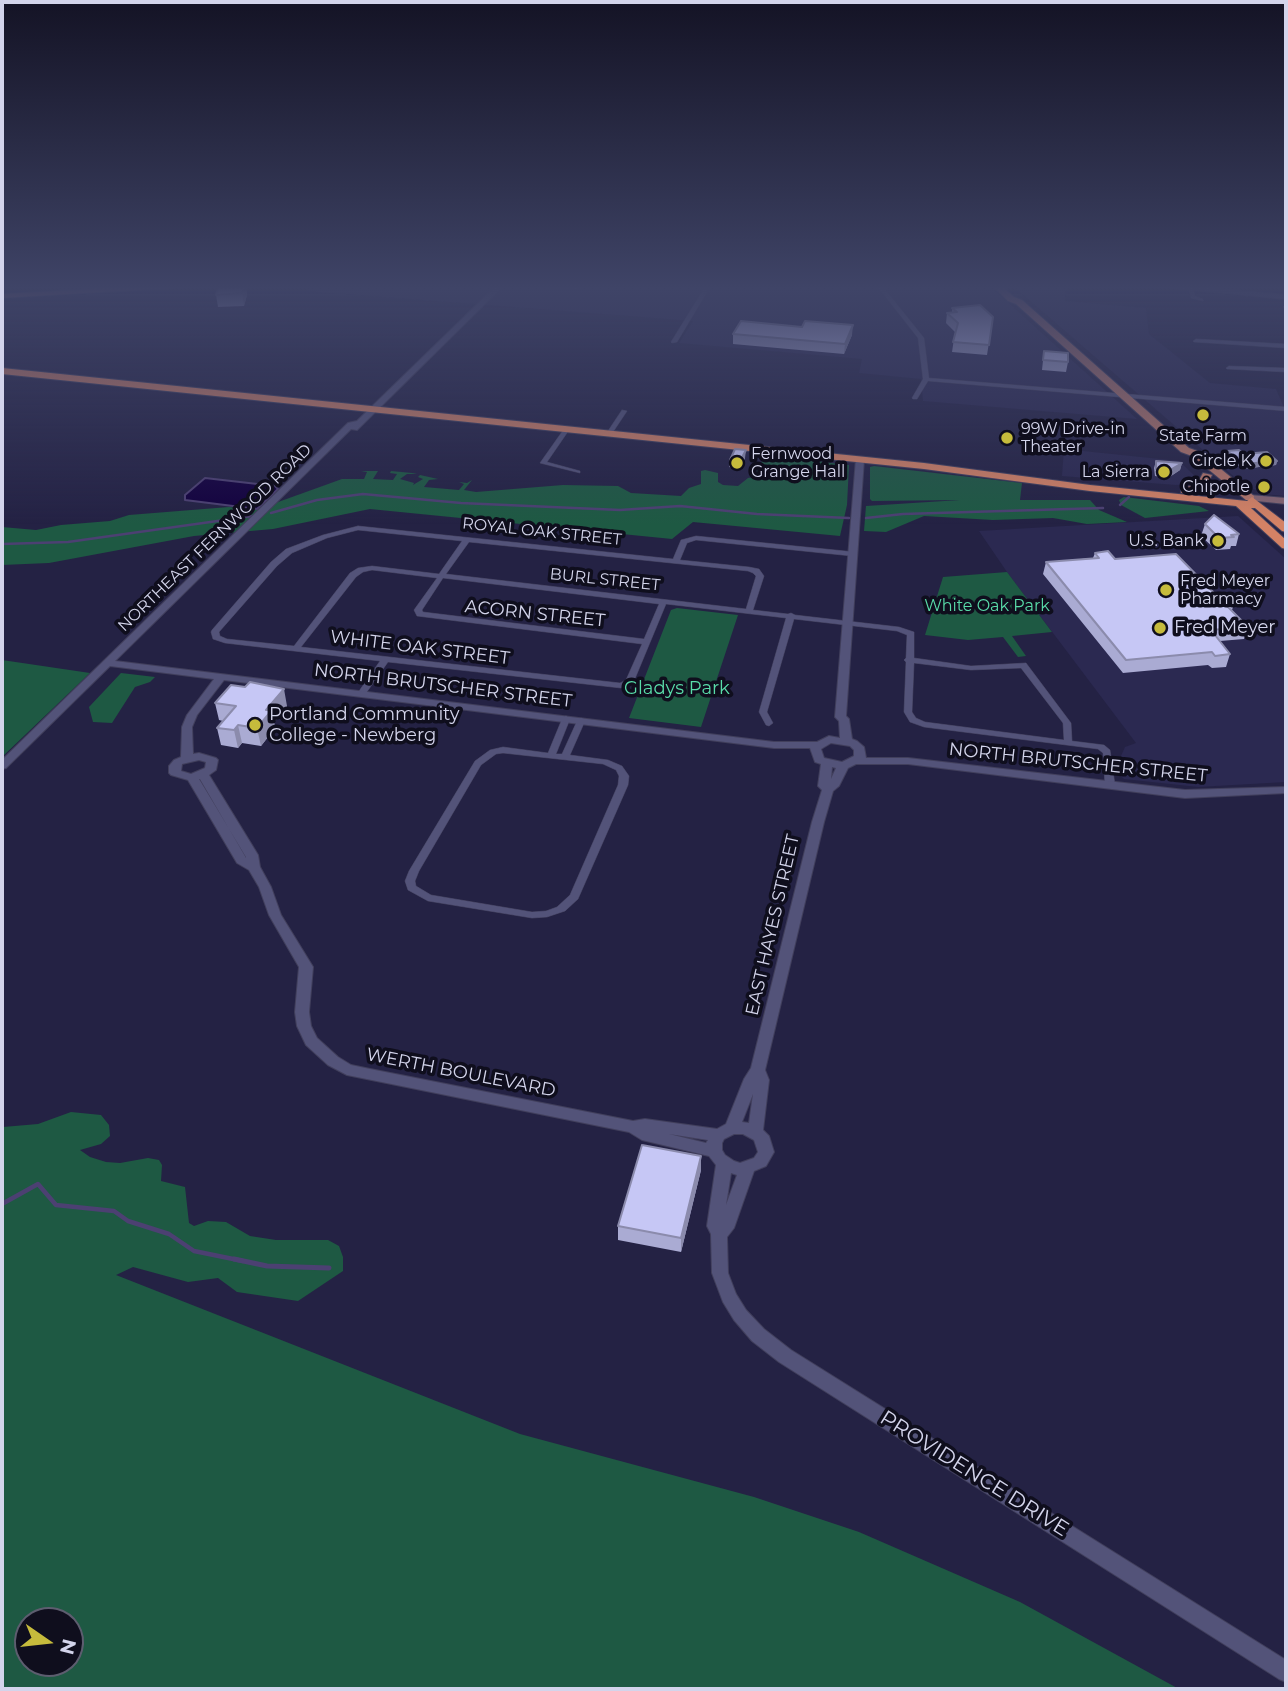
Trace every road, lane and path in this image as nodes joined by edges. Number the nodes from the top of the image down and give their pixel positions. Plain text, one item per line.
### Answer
1 (417, 366) edge
2 (924, 366) edge
3 (1091, 366) edge
4 (1229, 368) dead end
5 (1286, 370) edge
6 (2, 371) edge
7 (926, 379) junction
8 (1125, 396) junction
9 (915, 398) dead end
10 (1286, 409) edge
11 (371, 410) junction
12 (624, 411) dead end
13 (566, 430) junction
14 (609, 434) junction
15 (344, 435) joint
16 (1185, 450) junction
17 (860, 459) junction
18 (578, 472) dead end
19 (1207, 475) junction
20 (1017, 477) junction
21 (1070, 481) junction
22 (1042, 482) junction
23 (1185, 491) junction
24 (1244, 500) junction
25 (1286, 501) edge
26 (1286, 510) edge
27 (1285, 528) edge
28 (467, 538) junction
29 (1286, 546) edge
30 (852, 554) junction
31 (676, 561) junction
32 (442, 576) junction
33 (664, 601) junction
34 (749, 610) junction
35 (791, 615) junction
36 (847, 622) junction
37 (216, 637) joint
38 (647, 642) junction
39 (296, 649) junction
40 (385, 660) junction
41 (908, 660) junction
42 (108, 663) junction
43 (226, 677) junction
44 (361, 694) junction
45 (840, 717) junction
46 (566, 719) junction
47 (581, 721) junction
48 (769, 723) dead end
49 (829, 740) junction
50 (846, 740) junction
51 (1068, 741) junction
52 (816, 750) junction
53 (551, 755) junction
54 (858, 755) junction
55 (190, 757) junction
56 (565, 757) junction
57 (827, 764) junction
58 (2, 766) edge
59 (843, 766) junction
60 (197, 776) junction
61 (1110, 785) junction
62 (828, 789) junction
63 (1286, 790) edge
64 (758, 1070) junction
65 (755, 1132) junction
66 (722, 1144) junction
67 (747, 1168) junction
68 (719, 1234) junction
69 (1286, 1672) edge

1 - 11 street, NORTHEAST FERNWOOD ROAD
2 - 7 street
3 - 8 main road
4 - 5 street
6 - 11 highway
7 - 8 street
7 - 9 street
8 - 10 street
8 - 16 main road
11 - 13 highway
11 - 15 street, NORTHEAST FERNWOOD ROAD
12 - 14 street
13 - 14 highway
13 - 18 street
14 - 17 highway
15 - 42 street, NORTHEAST FERNWOOD ROAD
16 - 19 main road
16 - 24 main road
17 - 20 highway
17 - 30 street
19 - 23 main road
19 - 24 main road
20 - 21 highway
20 - 22 highway
21 - 22 highway
21 - 23 highway
22 - 24 highway
23 - 24 highway
24 - 25 main road
24 - 26 main road
24 - 27 highway
24 - 29 highway
26 - 27 highway
28 - 31 street, ROYAL OAK STREET
28 - 32 street
28 - 37 street, ROYAL OAK STREET
30 - 31 street
30 - 36 street
31 - 34 street, ROYAL OAK STREET
32 - 33 street, BURL STREET
32 - 38 street, ACORN STREET
32 - 39 street, BURL STREET
33 - 34 street, BURL STREET
33 - 38 street
34 - 35 street, BURL STREET
35 - 36 street, BURL STREET
35 - 48 street
36 - 41 street, BURL STREET
36 - 45 street
37 - 39 street, WHITE OAK STREET
38 - 40 street, WHITE OAK STREET
39 - 40 street, WHITE OAK STREET
40 - 44 street
41 - 51 street
41 - 51 street
42 - 43 street, NORTH BRUTSCHER STREET
42 - 58 street
43 - 44 street, NORTH BRUTSCHER STREET
43 - 55 street, WERTH BOULEVARD
44 - 46 street, NORTH BRUTSCHER STREET
45 - 49 street
45 - 50 street
46 - 47 street, NORTH BRUTSCHER STREET
46 - 53 street
47 - 52 street, NORTH BRUTSCHER STREET
47 - 56 street
49 - 50 street
49 - 52 street
50 - 54 street
51 - 61 street
52 - 57 street
53 - 56 street
53 - 56 street
54 - 59 street
54 - 61 street, NORTH BRUTSCHER STREET
55 - 60 street, WERTH BOULEVARD
55 - 60 street, WERTH BOULEVARD
57 - 59 street
57 - 62 street, EAST HAYES STREET
59 - 62 street, EAST HAYES STREET
60 - 66 street, WERTH BOULEVARD
61 - 63 street, NORTH BRUTSCHER STREET
62 - 64 street, EAST HAYES STREET
64 - 65 street, EAST HAYES STREET
64 - 66 street, EAST HAYES STREET
65 - 66 street
65 - 67 street, EAST HAYES STREET
66 - 67 street
66 - 68 street, PROVIDENCE DRIVE
67 - 68 street, PROVIDENCE DRIVE
68 - 69 street, PROVIDENCE DRIVE

